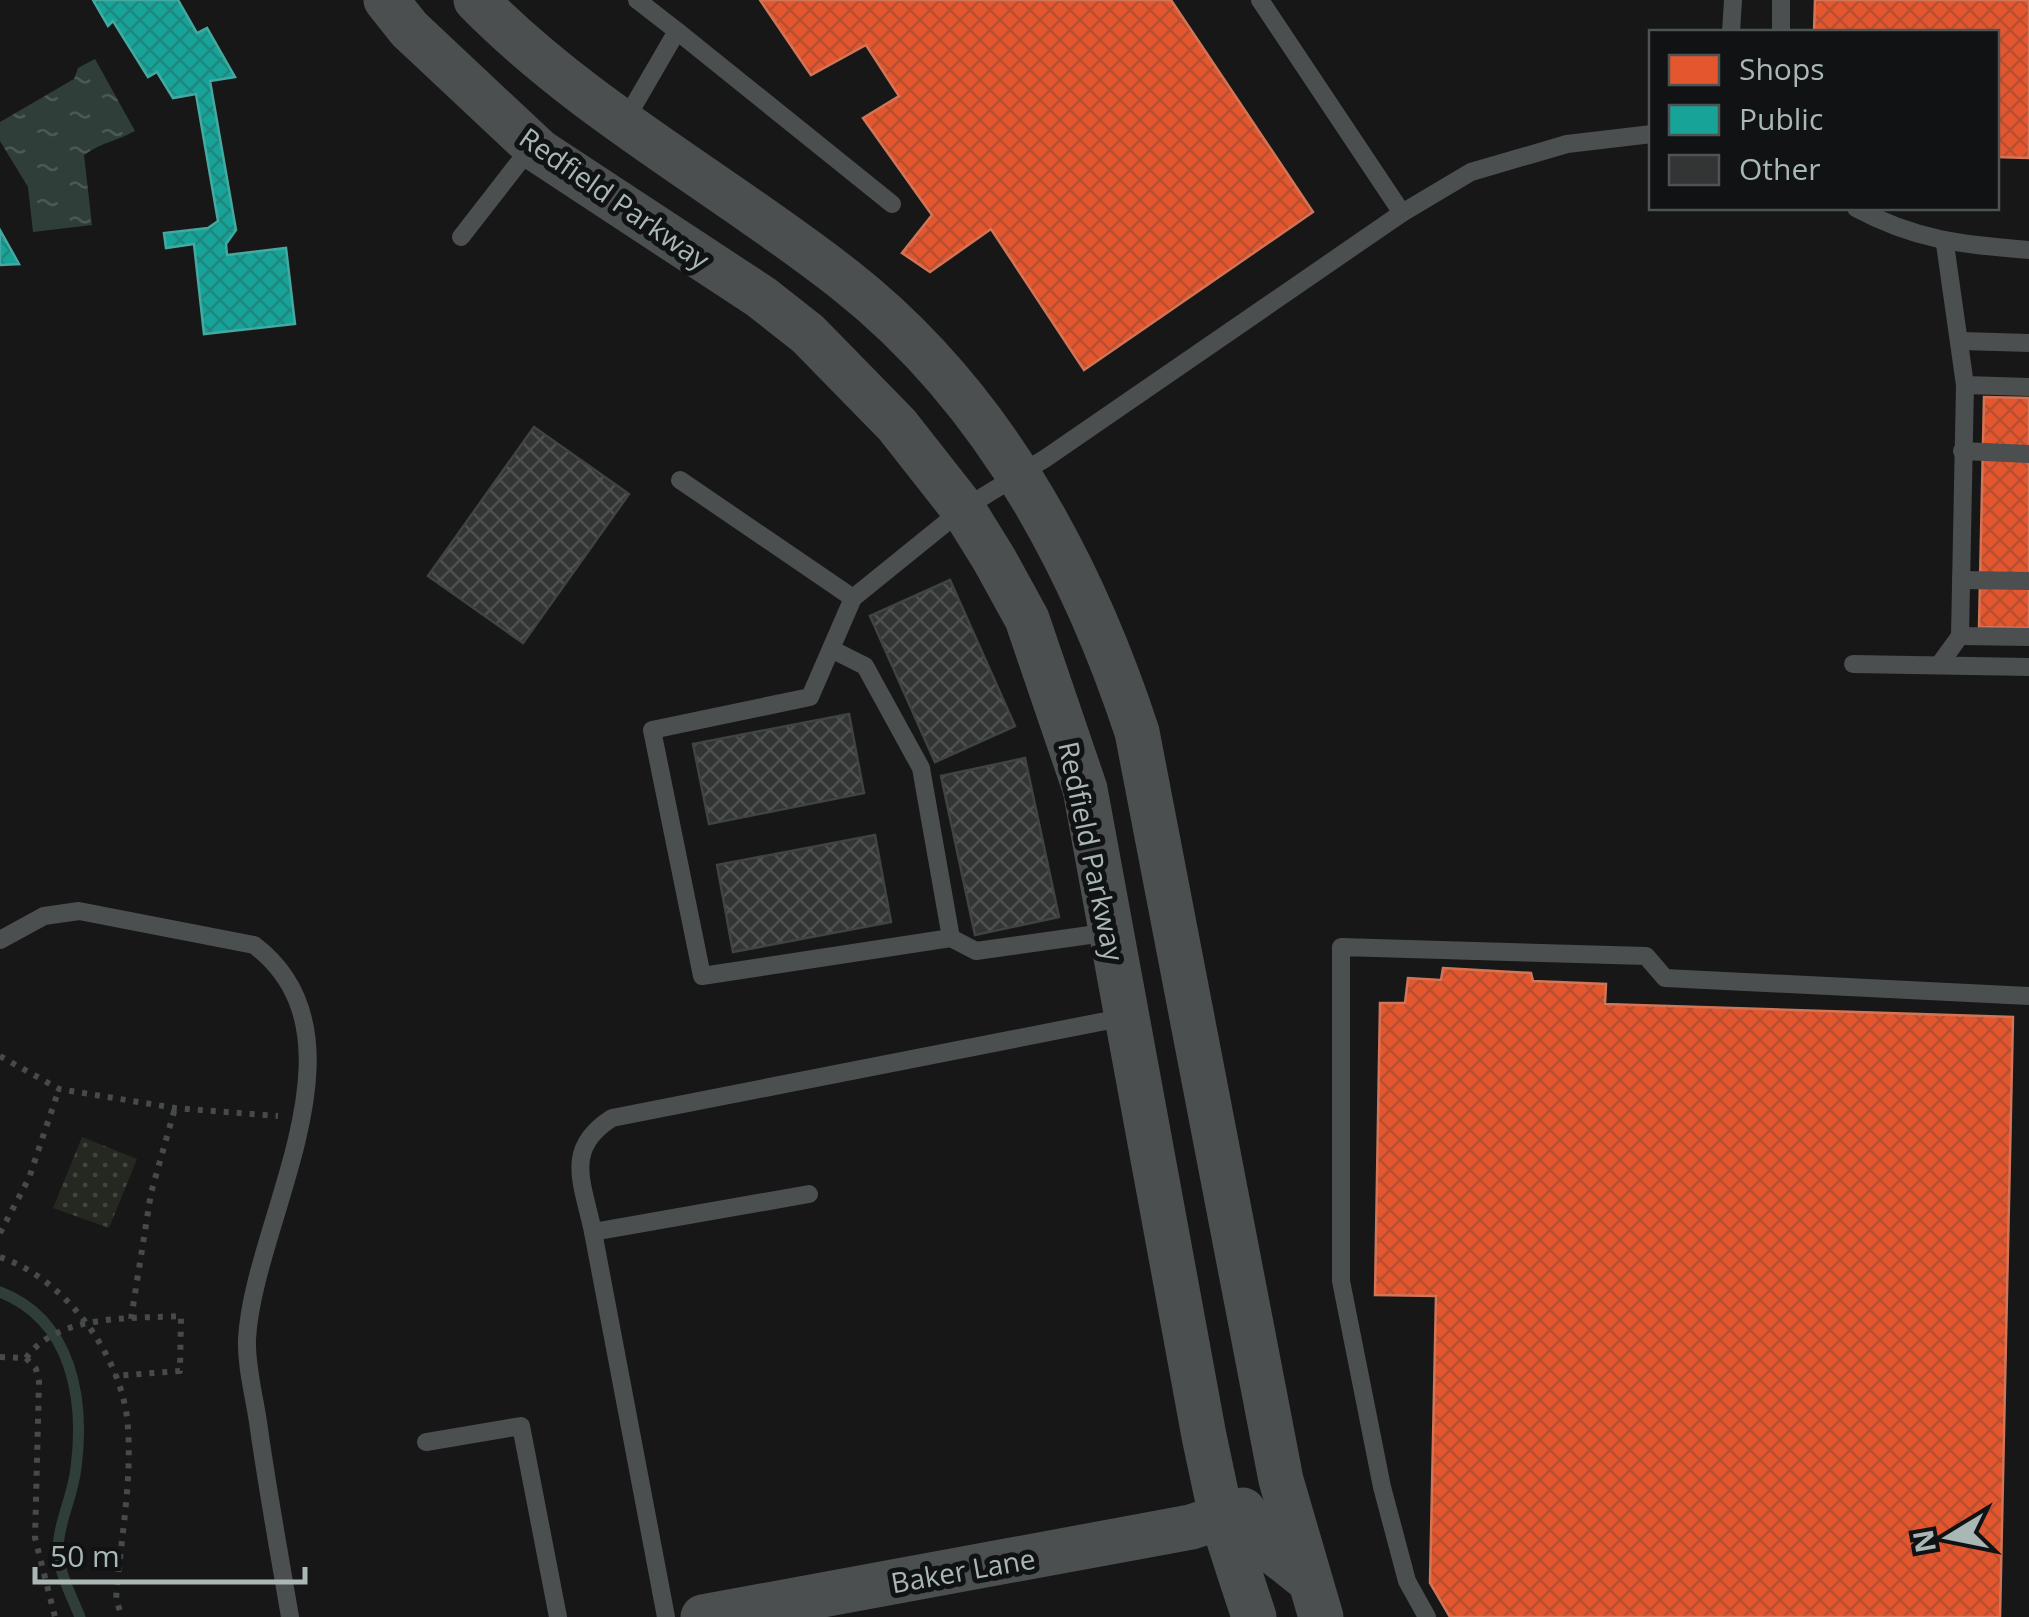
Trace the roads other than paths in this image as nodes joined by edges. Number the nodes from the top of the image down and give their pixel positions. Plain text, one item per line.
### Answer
1 (386, 0) edge
2 (476, 0) edge
3 (636, 0) edge
4 (1260, 0) edge
5 (1732, 0) edge
6 (1781, 0) edge
7 (1731, 30) edge
8 (1781, 30) edge
9 (678, 31) junction
10 (623, 124) junction
11 (1649, 134) edge
12 (533, 145) junction
13 (892, 204) dead end
14 (1860, 210) edge
15 (1402, 213) junction
16 (461, 238) dead end
17 (1945, 244) junction
18 (2029, 250) edge
19 (1962, 341) junction
20 (2029, 343) edge
21 (1965, 385) junction
22 (2029, 387) edge
23 (1962, 451) junction
24 (2029, 454) edge
25 (1020, 475) junction
26 (680, 480) dead end
27 (963, 509) junction
28 (1962, 511) junction
29 (1982, 512) dead end
30 (1961, 580) junction
31 (2029, 581) edge
32 (852, 598) junction
33 (1960, 636) junction
34 (2029, 637) edge
35 (831, 649) junction
36 (1853, 664) dead end
37 (1940, 665) junction
38 (2029, 667) edge
39 (1110, 932) junction
40 (951, 938) junction
41 (0, 940) edge
42 (2029, 996) edge
43 (1126, 1016) junction
44 (808, 1194) dead end
45 (593, 1232) junction
46 (426, 1442) dead end
47 (1221, 1516) junction
48 (1313, 1597) edge
49 (290, 1617) edge
50 (558, 1617) edge
51 (666, 1617) edge
52 (703, 1617) edge
53 (1254, 1617) edge
54 (1427, 1617) edge

1 - 12 street, Redfield Parkway
2 - 10 street
3 - 9 lane
4 - 15 lane
5 - 7 lane
6 - 8 lane
9 - 10 lane
9 - 13 lane
10 - 25 street
11 - 15 lane
12 - 16 lane
12 - 27 street, Redfield Parkway
14 - 17 lane
15 - 25 lane
17 - 18 lane
17 - 19 lane
19 - 20 lane
19 - 21 lane
21 - 22 lane
21 - 23 lane
23 - 24 lane
23 - 28 lane
25 - 27 lane
25 - 48 street
26 - 32 lane
27 - 32 lane
27 - 39 street, Redfield Parkway
28 - 29 lane
28 - 30 lane
30 - 31 lane
30 - 33 lane
32 - 35 lane
33 - 34 lane
33 - 37 lane
35 - 40 lane
35 - 40 lane
36 - 37 lane
37 - 38 lane
39 - 40 lane
39 - 43 street, Redfield Parkway
41 - 49 lane
42 - 54 lane
43 - 45 lane
43 - 47 street, Redfield Parkway
44 - 45 lane
45 - 51 lane
46 - 50 lane
47 - 48 street
47 - 52 street, Baker Lane
47 - 53 street, Redfield Parkway

